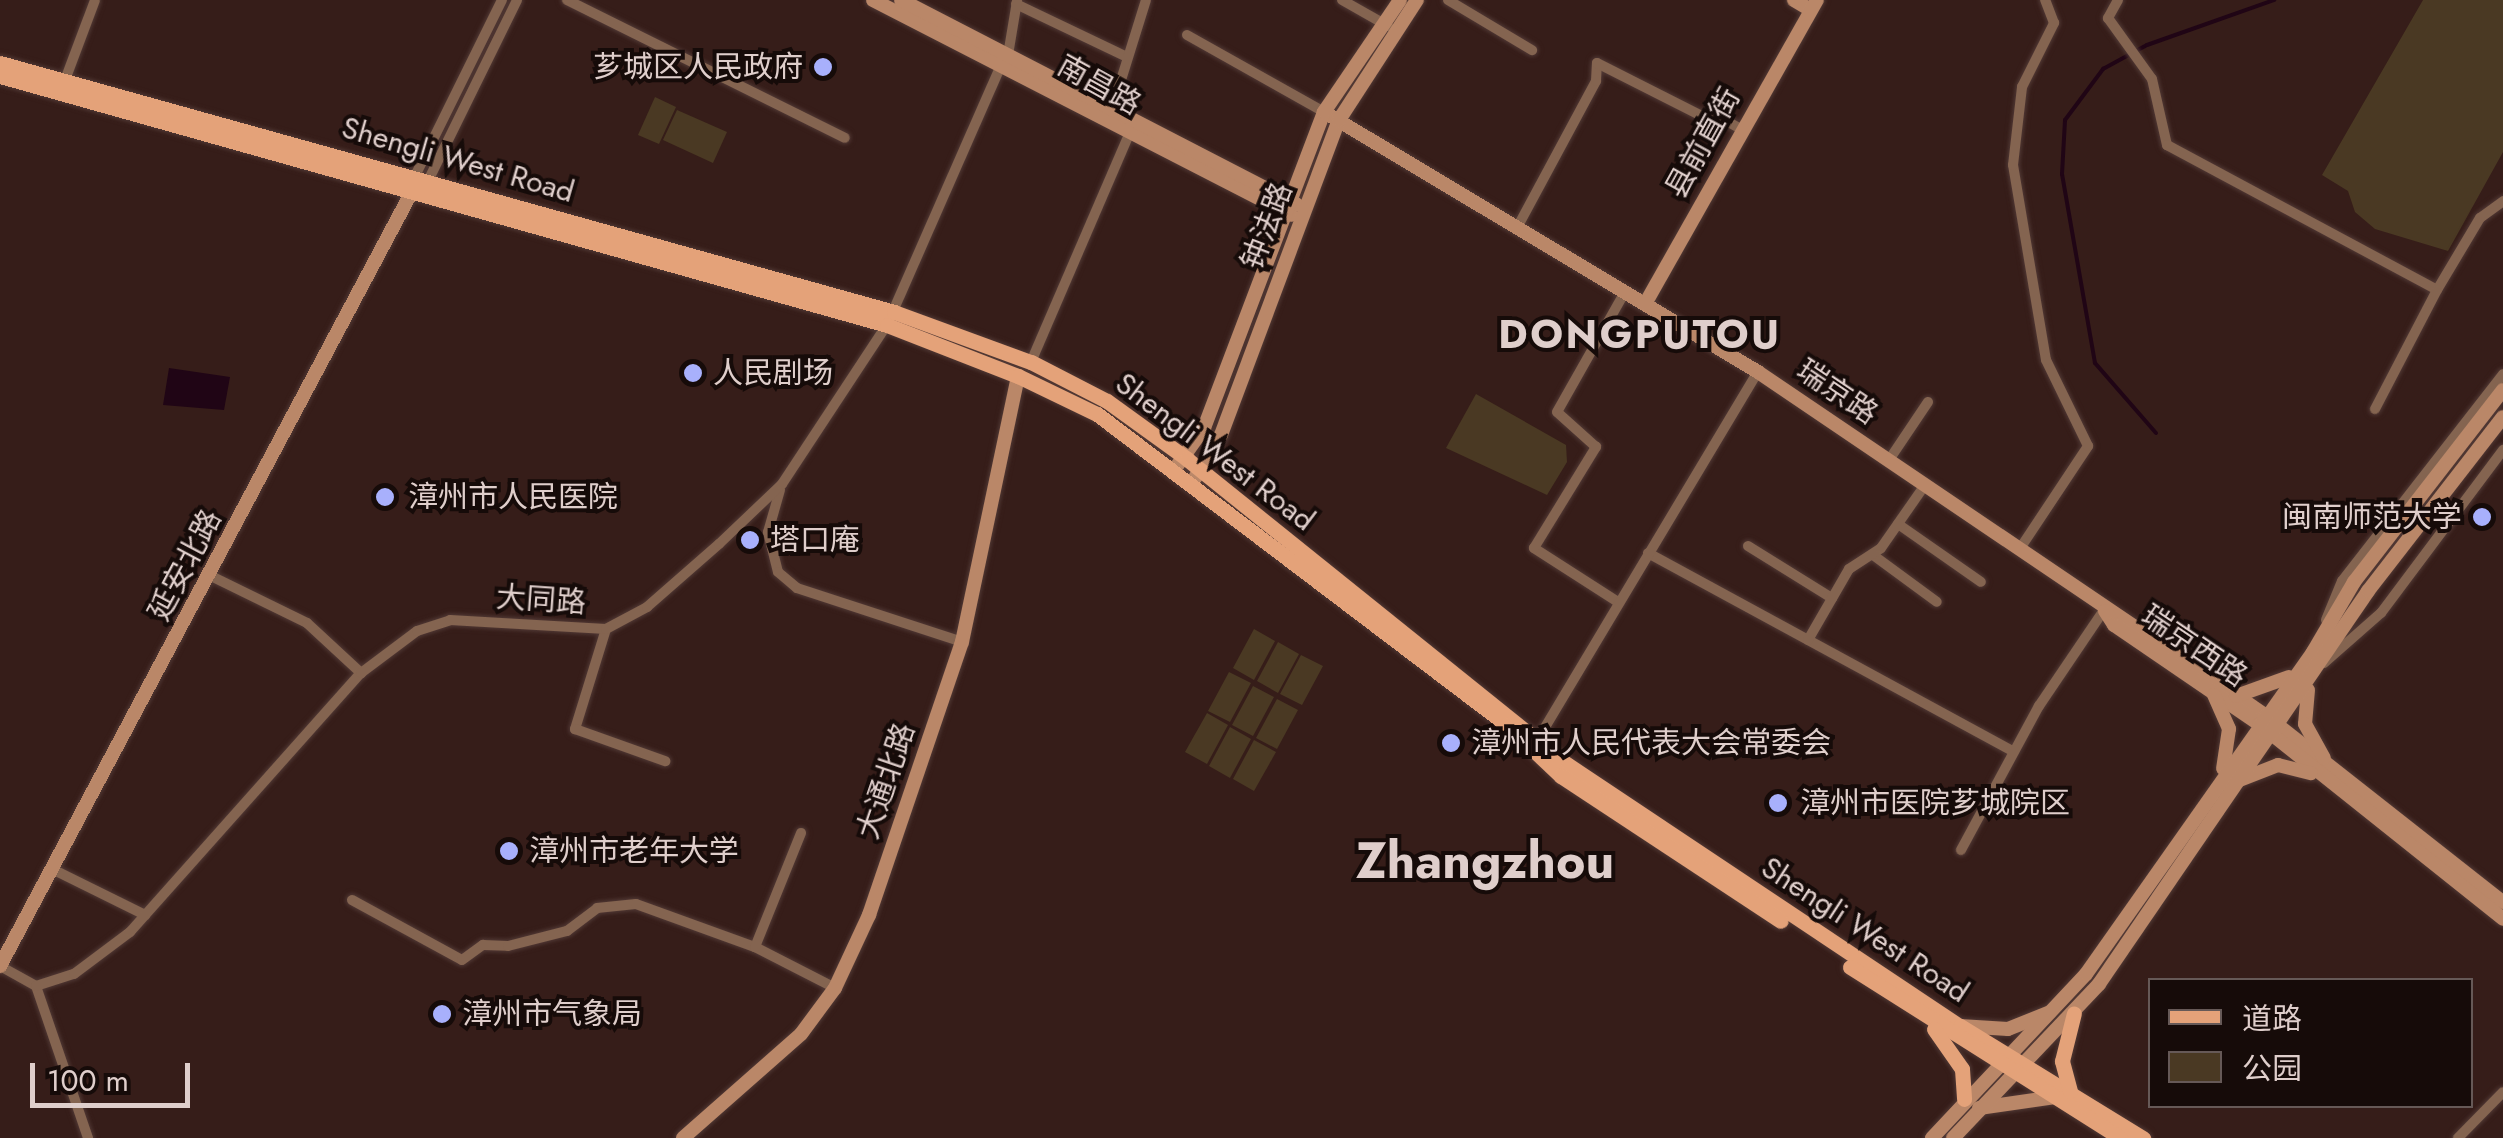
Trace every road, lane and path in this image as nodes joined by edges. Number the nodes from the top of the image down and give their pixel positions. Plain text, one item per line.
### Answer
1 (96, 0) edge
2 (502, 0) edge
3 (517, 0) edge
4 (567, 0) edge
5 (874, 0) edge
6 (901, 0) edge
7 (1146, 0) edge
8 (1342, 0) edge
9 (1400, 0) edge
10 (1417, 0) edge
11 (1448, 0) edge
12 (1794, 0) edge
13 (2045, 0) edge
14 (2118, 0) edge
15 (1017, 2) edge
16 (1813, 4) edge
17 (1391, 28) junction
18 (1187, 35) dead end
19 (1532, 50) dead end
20 (1126, 58) junction
21 (1004, 60) junction
22 (0, 63) edge
23 (0, 76) edge
24 (64, 80) junction
25 (1112, 109) junction
26 (1324, 112) junction
27 (1339, 120) junction
28 (1742, 129) junction
29 (1129, 134) junction
30 (845, 138) dead end
31 (422, 181) junction
32 (2503, 201) edge
33 (1293, 209) junction
34 (1518, 226) junction
35 (2437, 290) junction
36 (1625, 292) junction
37 (1645, 304) junction
38 (891, 319) junction
39 (1031, 362) junction
40 (1758, 372) junction
41 (2503, 374) edge
42 (1018, 376) junction
43 (2503, 390) edge
44 (1928, 402) dead end
45 (2376, 410) dead end
46 (2503, 417) edge
47 (2503, 450) edge
48 (1889, 460) junction
49 (1180, 464) junction
50 (1195, 477) junction
51 (782, 484) junction
52 (1925, 485) junction
53 (1898, 524) junction
54 (1748, 546) dead end
55 (2019, 550) junction
56 (1648, 553) junction
57 (1872, 554) junction
58 (211, 576) junction
59 (1981, 582) dead end
60 (1832, 598) junction
61 (1618, 602) junction
62 (1937, 602) dead end
63 (2104, 610) junction
64 (606, 629) junction
65 (1808, 640) junction
66 (962, 642) junction
67 (2313, 652) junction
68 (2312, 669) junction
69 (361, 673) junction
70 (2208, 687) junction
71 (2236, 696) junction
72 (2267, 724) junction
73 (1536, 743) junction
74 (2013, 751) junction
75 (665, 761) dead end
76 (2326, 763) junction
77 (2229, 779) junction
78 (2327, 780) junction
79 (801, 833) dead end
80 (1961, 850) dead end
81 (52, 869) junction
82 (352, 900) dead end
83 (2503, 902) edge
84 (145, 915) junction
85 (2503, 918) edge
86 (755, 948) junction
87 (0, 966) edge
88 (36, 986) junction
89 (835, 988) junction
90 (2067, 1011) junction
91 (1922, 1015) junction
92 (1960, 1026) junction
93 (2013, 1064) junction
94 (2503, 1092) edge
95 (2062, 1094) junction
96 (1964, 1099) junction
97 (1978, 1108) junction
98 (88, 1138) edge
99 (683, 1138) edge
100 (1932, 1138) edge
101 (1953, 1138) edge
102 (2121, 1138) edge
103 (2143, 1138) edge
104 (2458, 1138) edge

1 - 24 street
2 - 31 street, 延安北路
3 - 31 street, 延安北路
4 - 30 street
5 - 21 street, 南昌路
6 - 21 street, 南昌路
7 - 20 street
8 - 17 street
9 - 17 street, 钟法路
10 - 17 street, 钟法路
11 - 19 street
12 - 16 street
13 - 55 street
14 - 35 street
15 - 20 street
15 - 21 street, 大同路
16 - 28 street, 县前直街
17 - 26 street, 钟法路
17 - 27 street, 钟法路
18 - 26 street
20 - 25 street
21 - 25 street, 南昌路
21 - 29 street, 南昌路
21 - 38 street, 大同路
22 - 24 main road, Shengli West Road
23 - 31 main road, Shengli West Road
24 - 31 main road, Shengli West Road
25 - 33 street, 南昌路
26 - 27 street, 瑞京路
26 - 33 street, 钟法路
27 - 33 street, 钟法路
27 - 34 street, 瑞京路
28 - 34 street
28 - 37 street, 县前直街
29 - 33 street, 南昌路
29 - 39 street
31 - 38 main road, Shengli West Road
31 - 58 street, 延安北路
32 - 35 street
33 - 49 street, 钟法路
33 - 50 street, 钟法路
34 - 36 street, 瑞京路
35 - 45 street
36 - 37 street, 瑞京路
36 - 61 street
37 - 40 street, 瑞京路
38 - 39 main road, Shengli West Road
38 - 42 main road
38 - 51 street, 大同路
39 - 49 main road, Shengli West Road
40 - 48 street, 瑞京路
40 - 56 street
41 - 67 street
42 - 49 main road
42 - 66 street, 大通北路
43 - 67 street
44 - 48 street
46 - 68 street
47 - 68 street
48 - 52 street, 瑞京路
49 - 50 main road, Shengli West Road
50 - 73 main road, Shengli West Road
51 - 64 street, 大同路
51 - 66 street
52 - 53 street
52 - 55 street, 瑞京路
53 - 57 street
53 - 59 street
54 - 60 street
55 - 63 street, 瑞京路
56 - 61 street
56 - 65 street
57 - 60 street
57 - 62 street
58 - 69 street
58 - 81 street, 延安北路
60 - 65 street
61 - 73 street
63 - 70 street, 瑞京西路
63 - 71 street, 瑞京西路
63 - 74 street
64 - 69 street, 大同路
64 - 75 street
65 - 74 street
66 - 89 street, 大通北路
67 - 68 street
68 - 71 street
68 - 72 street
68 - 76 street
69 - 84 street, 大同路
70 - 72 street, 瑞京西路
70 - 77 street
71 - 72 street, 瑞京西路
72 - 76 street, 瑞京西路
72 - 77 street
72 - 78 street, 瑞京西路
73 - 91 main road
73 - 92 main road, Shengli West Road
74 - 80 street
76 - 83 street, 瑞京西路
77 - 78 street
77 - 90 street
78 - 85 street, 瑞京西路
79 - 86 street
81 - 84 street
81 - 87 street, 延安北路
82 - 86 street
84 - 88 street, 大同路
86 - 89 street
87 - 88 street
88 - 98 street
89 - 99 street, 大通北路
90 - 92 street
90 - 93 street
90 - 95 main road
91 - 93 main road
91 - 96 main road
92 - 93 main road, Shengli West Road
93 - 95 main road, Shengli West Road
93 - 96 street
93 - 97 street
94 - 104 street
95 - 97 street
95 - 102 main road
95 - 103 main road, Shengli West Road
96 - 100 street
97 - 101 street

